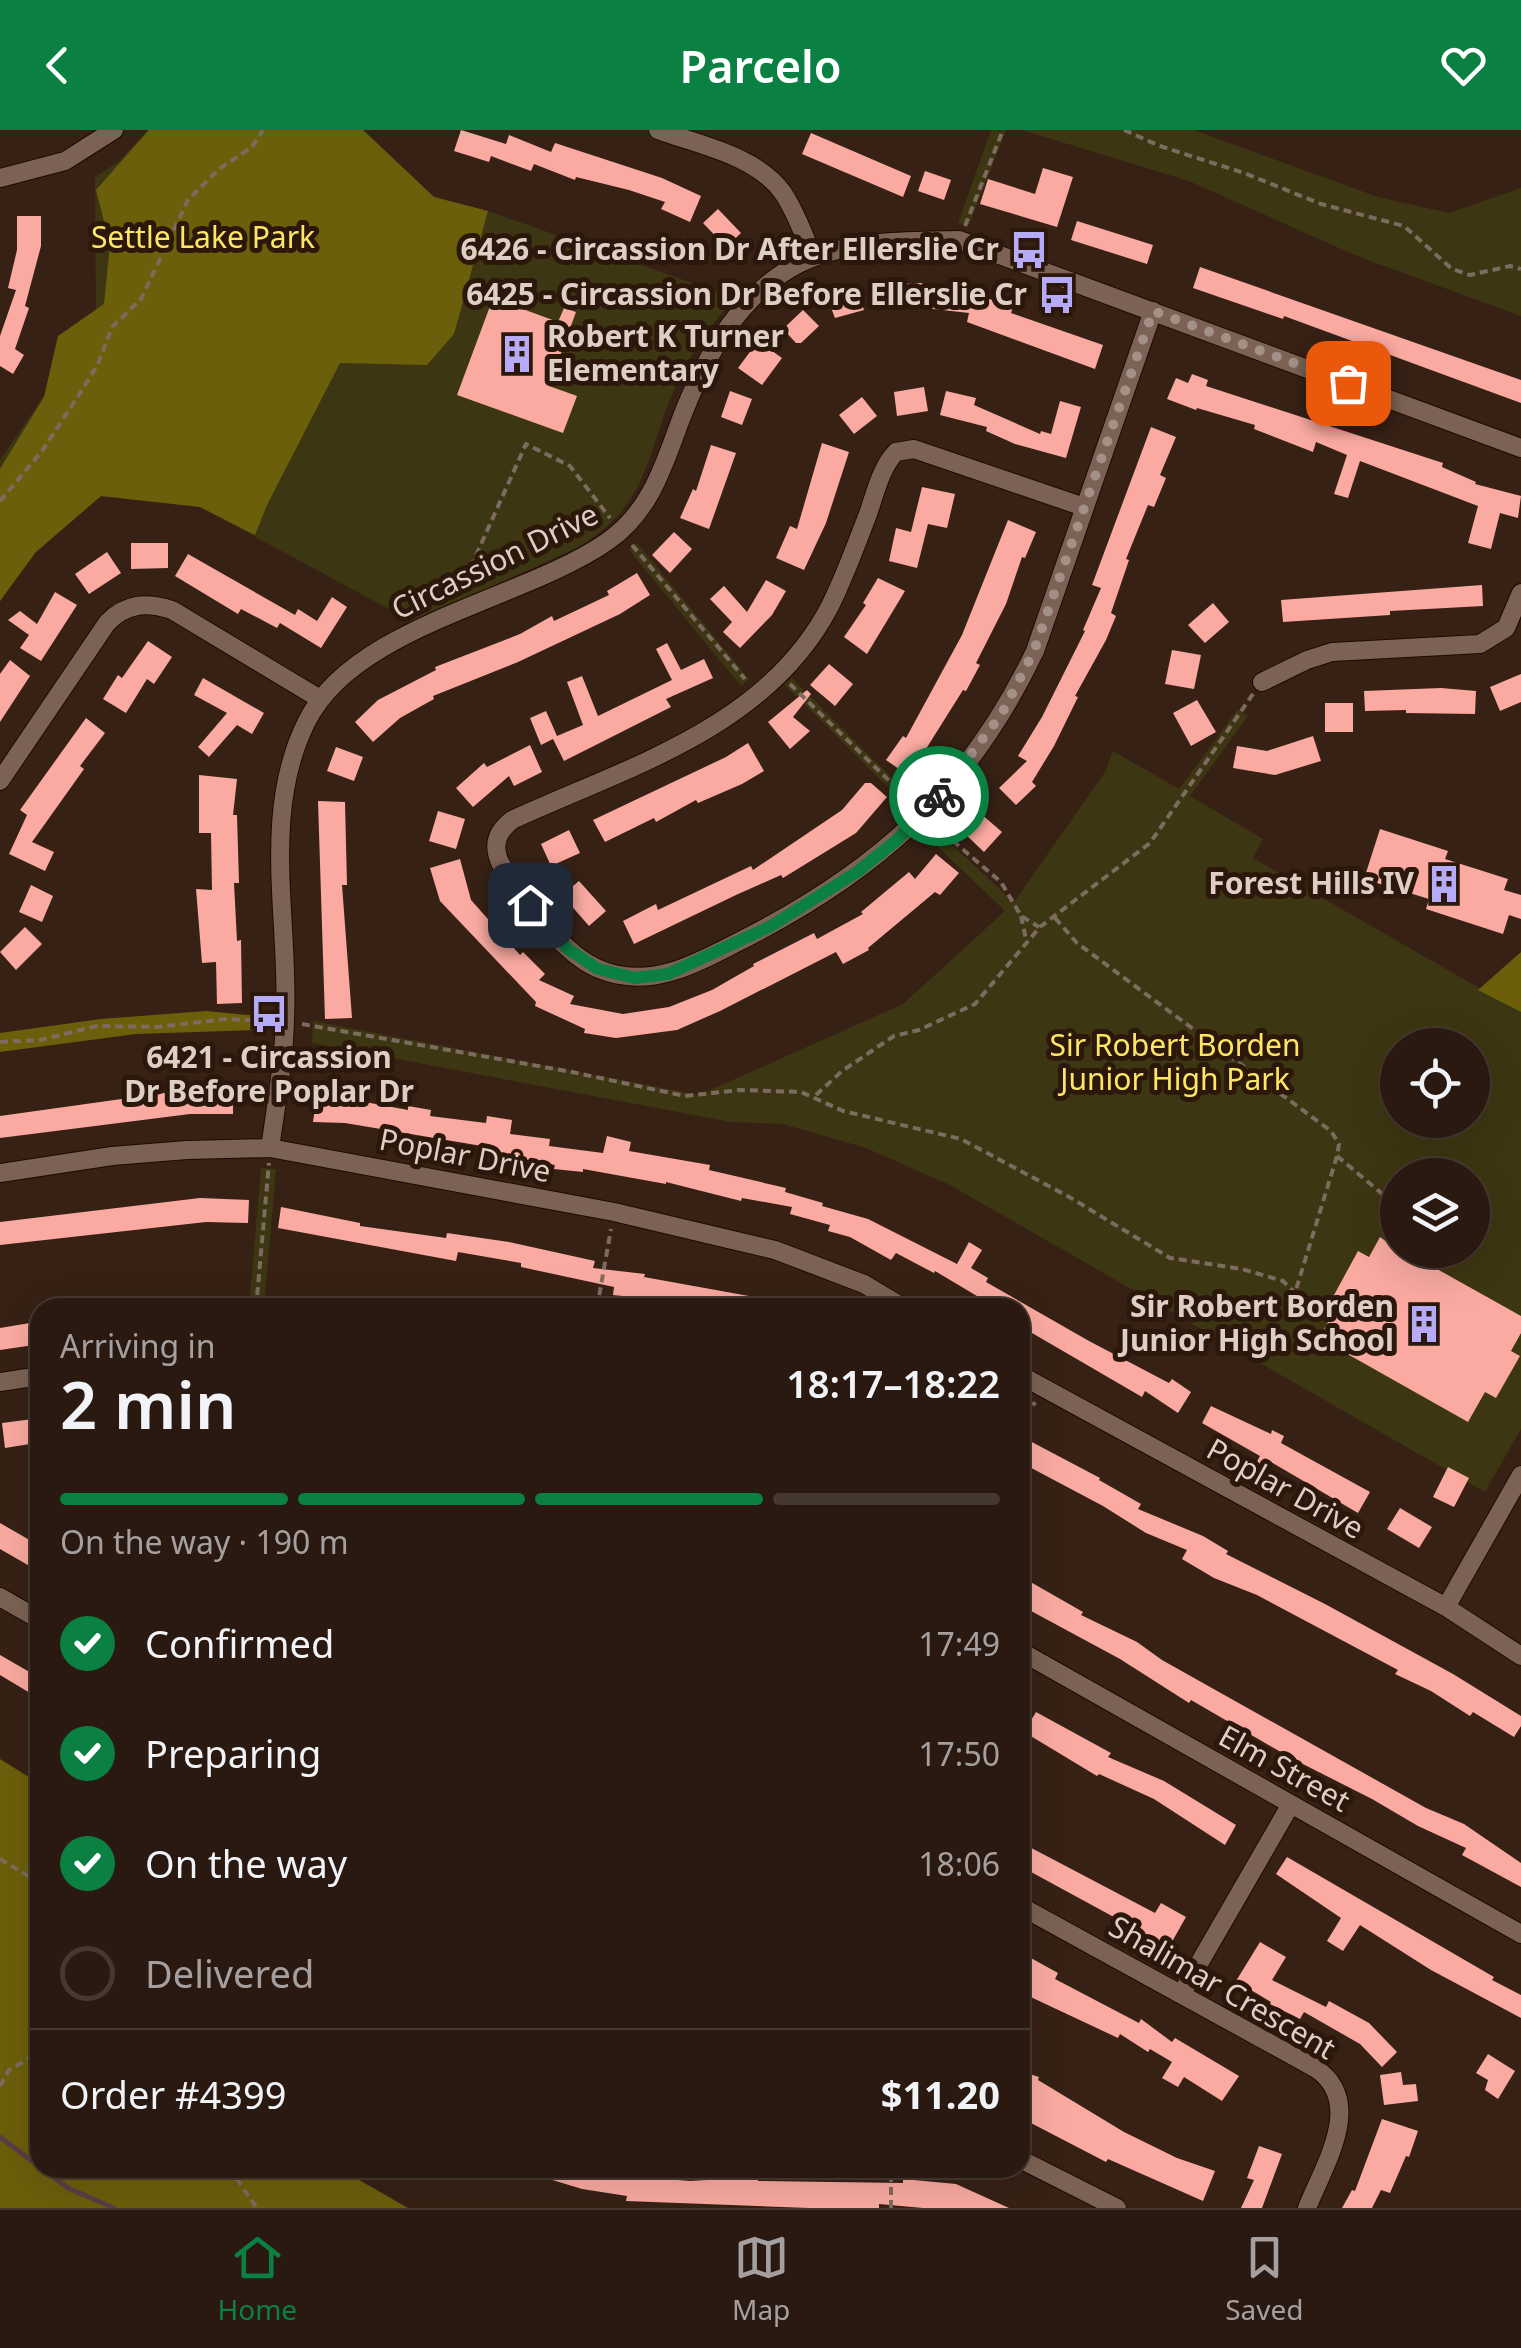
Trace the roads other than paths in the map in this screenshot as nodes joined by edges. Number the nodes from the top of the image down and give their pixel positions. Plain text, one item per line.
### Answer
1 (114, 130) edge
2 (658, 130) edge
3 (0, 178) edge
4 (814, 257) junction
5 (1153, 311) junction
6 (1521, 448) edge
7 (1084, 506) junction
8 (1521, 593) edge
9 (1262, 682) road end
10 (320, 699) junction
11 (0, 781) edge
12 (270, 1148) junction
13 (0, 1173) edge
14 (887, 1298) edge
15 (30, 1378) edge
16 (1030, 1381) edge
17 (0, 1382) edge
18 (1521, 1475) edge
19 (0, 1597) edge
20 (1446, 1608) junction
21 (30, 1614) edge
22 (1521, 1656) edge
23 (1030, 1657) edge
24 (1290, 1804) junction
25 (1030, 1911) edge
26 (1521, 1934) edge
27 (1182, 1993) junction
28 (1030, 2164) edge
29 (1118, 2208) edge
30 (1308, 2208) edge

1 - 3 street
2 - 4 street
4 - 5 street, Circassion Drive
4 - 10 street, Circassion Drive
5 - 6 street, Circassion Drive
5 - 7 street
7 - 7 street
8 - 9 street
10 - 11 street
10 - 12 street, Circassion Drive
12 - 13 street, Poplar Drive
12 - 14 street, Poplar Drive
15 - 17 street
16 - 20 street, Poplar Drive
18 - 20 street
19 - 21 street
20 - 22 street, Poplar Drive
23 - 24 street, Elm Street
24 - 26 street, Elm Street
24 - 27 street
25 - 27 street, Shalimar Crescent
27 - 30 street, Shalimar Crescent
28 - 29 street

